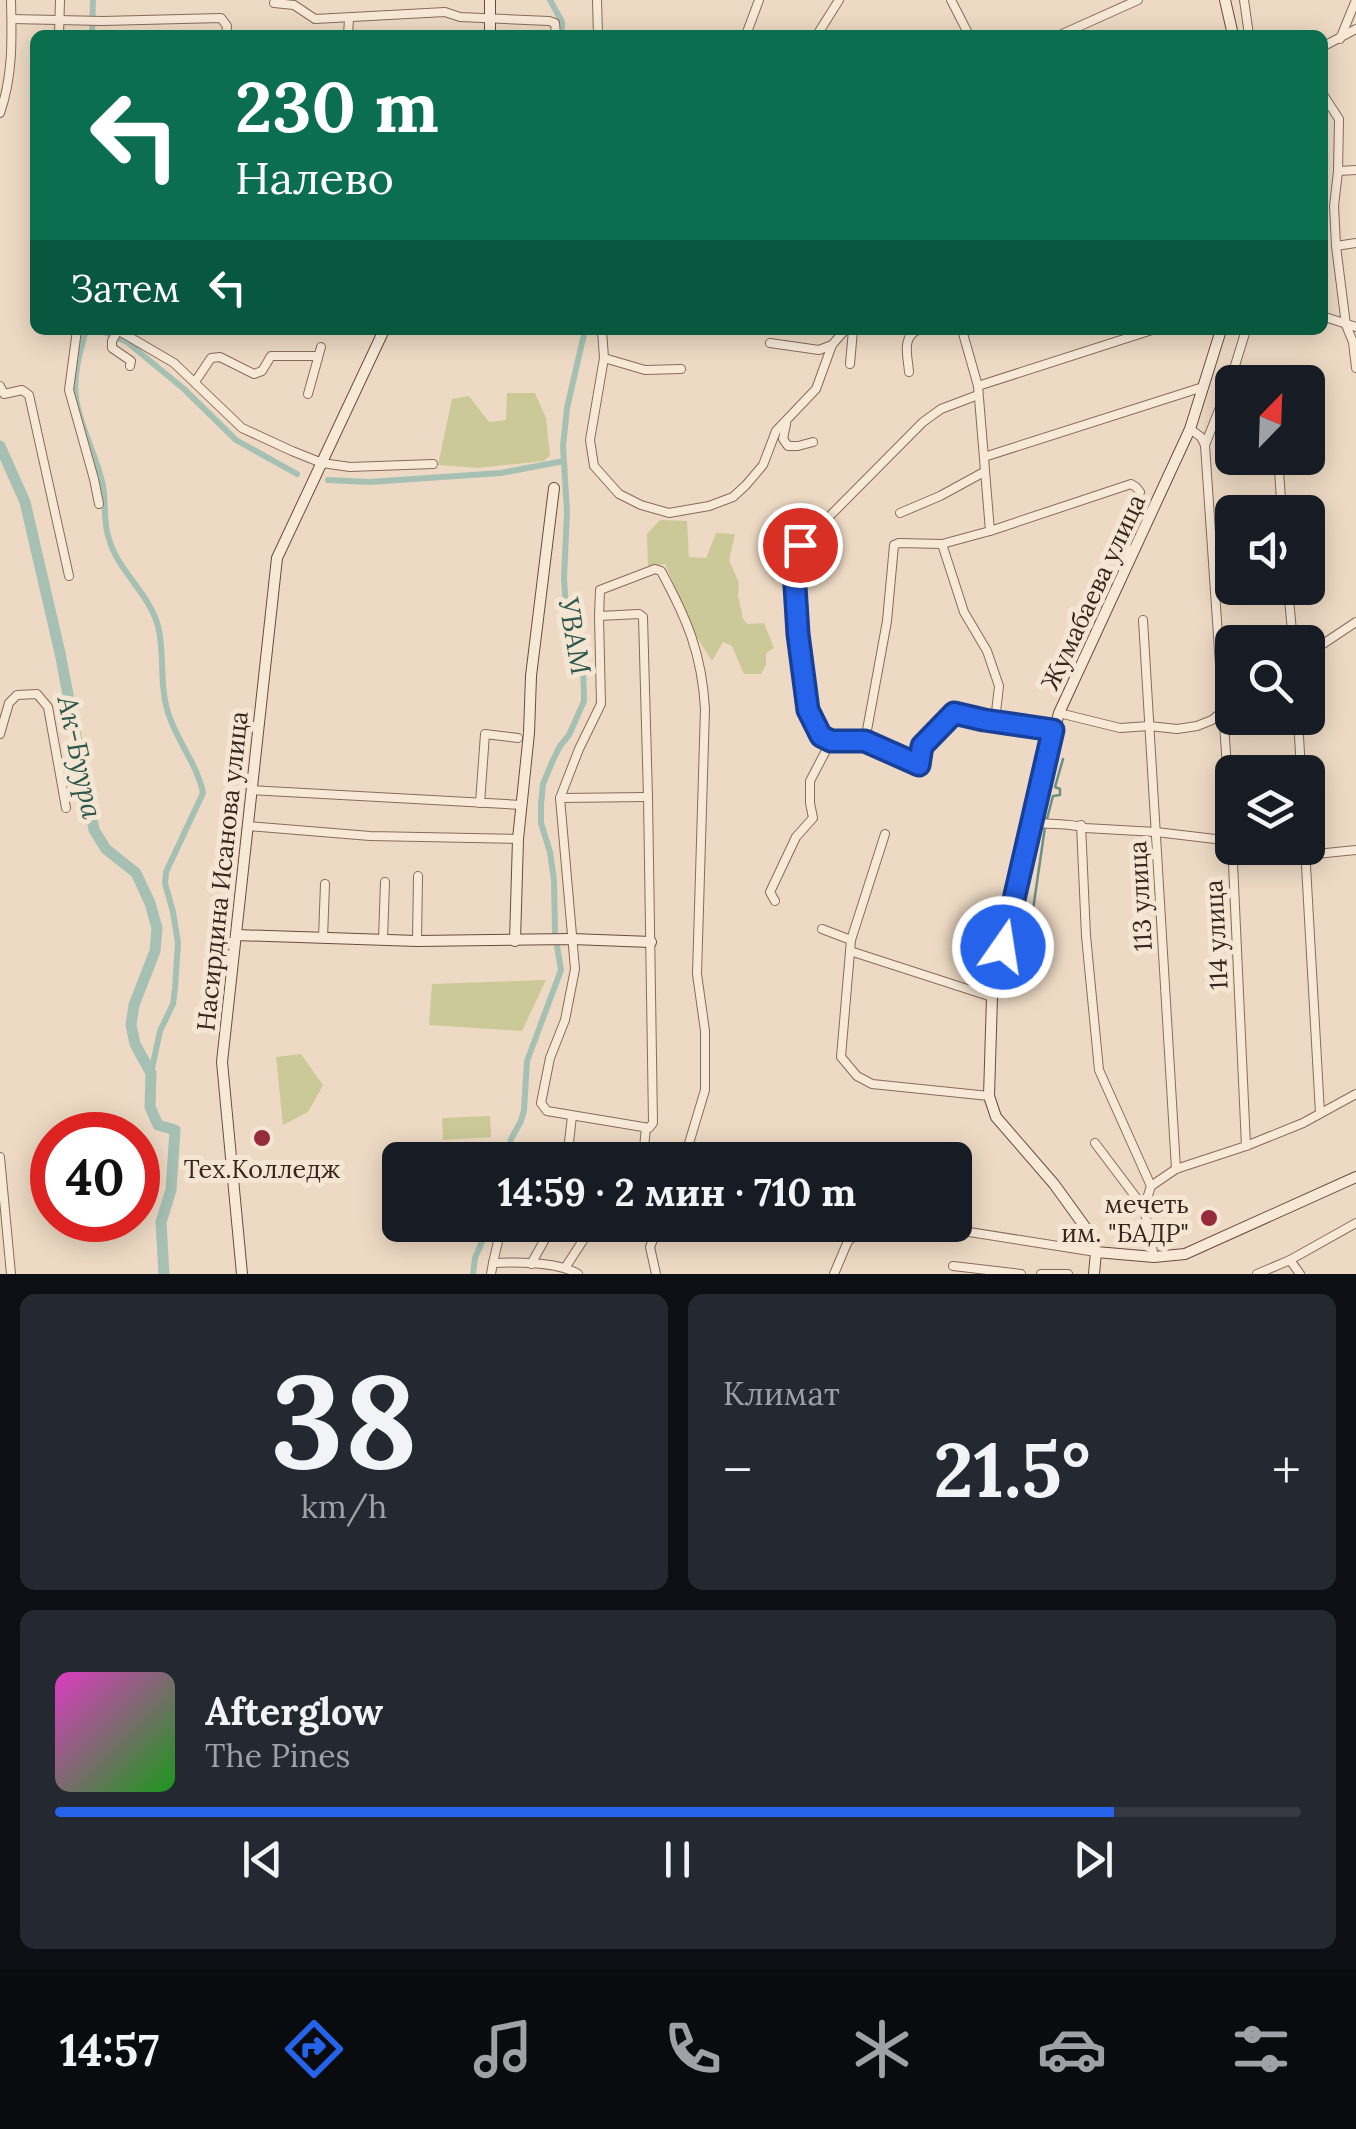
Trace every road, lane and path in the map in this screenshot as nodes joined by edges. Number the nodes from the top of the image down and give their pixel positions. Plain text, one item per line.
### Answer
1 (12, 0) edge
2 (60, 0) edge
3 (402, 0) edge
4 (490, 0) edge
5 (597, 0) edge
6 (759, 0) edge
7 (839, 0) edge
8 (951, 0) edge
9 (1138, 0) edge
10 (1225, 0) edge
11 (1244, 0) edge
12 (1356, 0) edge
13 (274, 2) dead end
14 (402, 14) junction
15 (490, 17) junction
16 (349, 18) junction
17 (12, 19) junction
18 (59, 20) junction
19 (1356, 29) edge
20 (59, 30) edge
21 (227, 30) edge
22 (348, 30) edge
23 (490, 30) edge
24 (556, 30) edge
25 (598, 30) edge
26 (748, 30) edge
27 (821, 30) edge
28 (966, 30) edge
29 (1071, 30) edge
30 (1232, 30) edge
31 (1248, 30) edge
32 (1340, 39) junction
33 (1328, 44) edge
34 (1328, 102) edge
35 (0, 113) edge
36 (1356, 170) edge
37 (1338, 172) junction
38 (1356, 243) edge
39 (1336, 246) junction
40 (1351, 326) edge
41 (76, 335) edge
42 (126, 335) edge
43 (382, 335) edge
44 (602, 335) edge
45 (841, 335) edge
46 (853, 335) edge
47 (910, 335) edge
48 (963, 335) edge
49 (1138, 335) edge
50 (1219, 335) edge
51 (1245, 335) edge
52 (114, 337) edge
53 (770, 344) dead end
54 (832, 346) junction
55 (604, 358) junction
56 (850, 364) dead end
57 (1237, 365) edge
58 (130, 366) dead end
59 (1356, 368) edge
60 (681, 369) dead end
61 (910, 372) dead end
62 (196, 382) junction
63 (0, 386) edge
64 (1204, 386) junction
65 (978, 391) junction
66 (308, 394) dead end
67 (790, 415) junction
68 (1215, 422) edge
69 (1190, 430) junction
70 (813, 442) dead end
71 (1205, 444) junction
72 (984, 457) junction
73 (432, 464) dead end
74 (321, 465) junction
75 (984, 472) junction
76 (554, 488) dead end
77 (98, 504) dead end
78 (900, 512) dead end
79 (990, 531) junction
80 (942, 544) junction
81 (1129, 558) junction
82 (70, 576) dead end
83 (599, 616) junction
84 (1143, 620) dead end
85 (1356, 622) edge
86 (1217, 625) edge
87 (1325, 643) edge
88 (1069, 716) junction
89 (1215, 717) edge
90 (994, 720) junction
91 (1149, 726) junction
92 (1053, 730) junction
93 (0, 734) edge
94 (518, 738) dead end
95 (831, 741) junction
96 (865, 741) junction
97 (252, 790) junction
98 (560, 798) junction
99 (648, 798) junction
100 (480, 803) junction
101 (522, 805) junction
102 (66, 808) dead end
103 (1040, 824) junction
104 (248, 826) junction
105 (1081, 826) junction
106 (1156, 832) junction
107 (885, 834) dead end
108 (1215, 839) edge
109 (518, 840) junction
110 (1356, 850) edge
111 (1325, 851) edge
112 (1233, 865) edge
113 (1307, 865) edge
114 (418, 876) dead end
115 (385, 882) dead end
116 (325, 884) dead end
117 (774, 902) dead end
118 (822, 929) dead end
119 (236, 935) junction
120 (323, 938) junction
121 (570, 939) junction
122 (383, 940) junction
123 (851, 940) junction
124 (417, 941) junction
125 (515, 941) junction
126 (650, 942) junction
127 (850, 951) junction
128 (992, 997) junction
129 (1356, 1094) edge
130 (989, 1096) junction
131 (1320, 1113) junction
132 (572, 1116) junction
133 (649, 1125) junction
134 (569, 1142) edge
135 (645, 1142) edge
136 (689, 1142) edge
137 (1095, 1143) dead end
138 (1246, 1146) junction
139 (0, 1157) edge
140 (1176, 1170) junction
141 (1356, 1177) edge
142 (1152, 1186) junction
143 (1144, 1208) junction
144 (1356, 1223) edge
145 (972, 1233) edge
146 (498, 1242) edge
147 (543, 1242) edge
148 (582, 1242) edge
149 (652, 1242) edge
150 (848, 1242) edge
151 (1096, 1255) junction
152 (1154, 1257) junction
153 (1290, 1260) junction
154 (493, 1263) junction
155 (531, 1264) junction
156 (952, 1266) dead end
157 (564, 1268) junction
158 (1094, 1273) edge
159 (11, 1274) edge
160 (242, 1274) edge
161 (492, 1274) edge
162 (578, 1274) edge
163 (656, 1274) edge
164 (834, 1274) edge
165 (1020, 1274) edge
166 (1041, 1274) edge
167 (1068, 1274) edge
168 (1256, 1274) edge
169 (1300, 1274) edge

1 - 17 street
2 - 18 street
3 - 14 street
4 - 15 street
5 - 25 street
6 - 26 street
7 - 27 street
8 - 28 street
9 - 29 street
10 - 30 street
11 - 31 street
12 - 32 street
13 - 16 street
14 - 15 street
14 - 16 street
15 - 23 street
15 - 24 street
16 - 22 street
17 - 18 street
17 - 35 street
18 - 20 street
18 - 21 street
19 - 32 street
32 - 33 street
34 - 37 street
36 - 37 street
37 - 39 street
38 - 39 street
39 - 40 street
40 - 59 street
41 - 77 street
42 - 62 street
43 - 74 street, Насирдина Исанова улица
44 - 55 street
45 - 54 street
46 - 56 street
47 - 61 street
48 - 65 street
49 - 65 street
50 - 64 street, Жумабаева улица
51 - 57 street
52 - 58 street
53 - 54 street
54 - 67 street
55 - 60 street
55 - 67 street
62 - 66 street
62 - 74 street
63 - 82 street
64 - 69 street, Жумабаева улица
64 - 72 street
65 - 72 street
65 - 95 street
67 - 70 street
68 - 71 street
69 - 71 street
69 - 81 street, Жумабаева улица
71 - 86 street, 114 улица
72 - 75 street
73 - 74 street
74 - 97 street, Насирдина Исанова улица
75 - 78 street
75 - 79 street
76 - 101 street
79 - 80 street
79 - 81 street
80 - 90 street
80 - 96 street
81 - 88 street, Жумабаева улица
83 - 98 street
83 - 99 street
83 - 136 street
84 - 91 street, 113 улица
85 - 87 street
88 - 91 street
88 - 92 street, Жумабаева улица
89 - 91 street
90 - 92 street
90 - 96 street
91 - 106 street, 113 улица
92 - 103 street, Жумабаева улица
93 - 102 street
94 - 100 street
95 - 96 street
95 - 117 street
97 - 100 street
97 - 104 street, Насирдина Исанова улица
98 - 99 street
98 - 121 street
99 - 126 street
100 - 101 street
101 - 109 street
103 - 105 street
103 - 128 street, Жумабаева улица
104 - 109 street
104 - 119 street, Насирдина Исанова улица
105 - 106 street
105 - 142 street
106 - 108 street
106 - 140 street, 113 улица
107 - 123 street
109 - 125 street
110 - 111 street
112 - 138 street, 114 улица
113 - 131 street
114 - 124 street
115 - 122 street
116 - 120 street
118 - 123 street
119 - 120 street
119 - 160 street, Насирдина Исанова улица
120 - 122 street
121 - 125 street
121 - 126 street
121 - 132 street
122 - 124 street
123 - 127 street
124 - 125 street
126 - 133 street
127 - 128 street
127 - 130 street
128 - 130 street, Жумабаева улица
129 - 131 street
130 - 151 street
131 - 138 street
132 - 133 street
132 - 134 street
133 - 135 street
137 - 143 street
138 - 140 street
139 - 159 street
140 - 142 street
141 - 152 street
142 - 143 street
143 - 152 street
144 - 153 street
145 - 151 street
146 - 154 street
147 - 155 street
148 - 157 street
149 - 163 street
150 - 164 street
151 - 152 street
151 - 158 street
153 - 168 street
153 - 169 street
154 - 155 street
154 - 161 street
155 - 157 street
156 - 165 street
157 - 162 street
166 - 167 street

